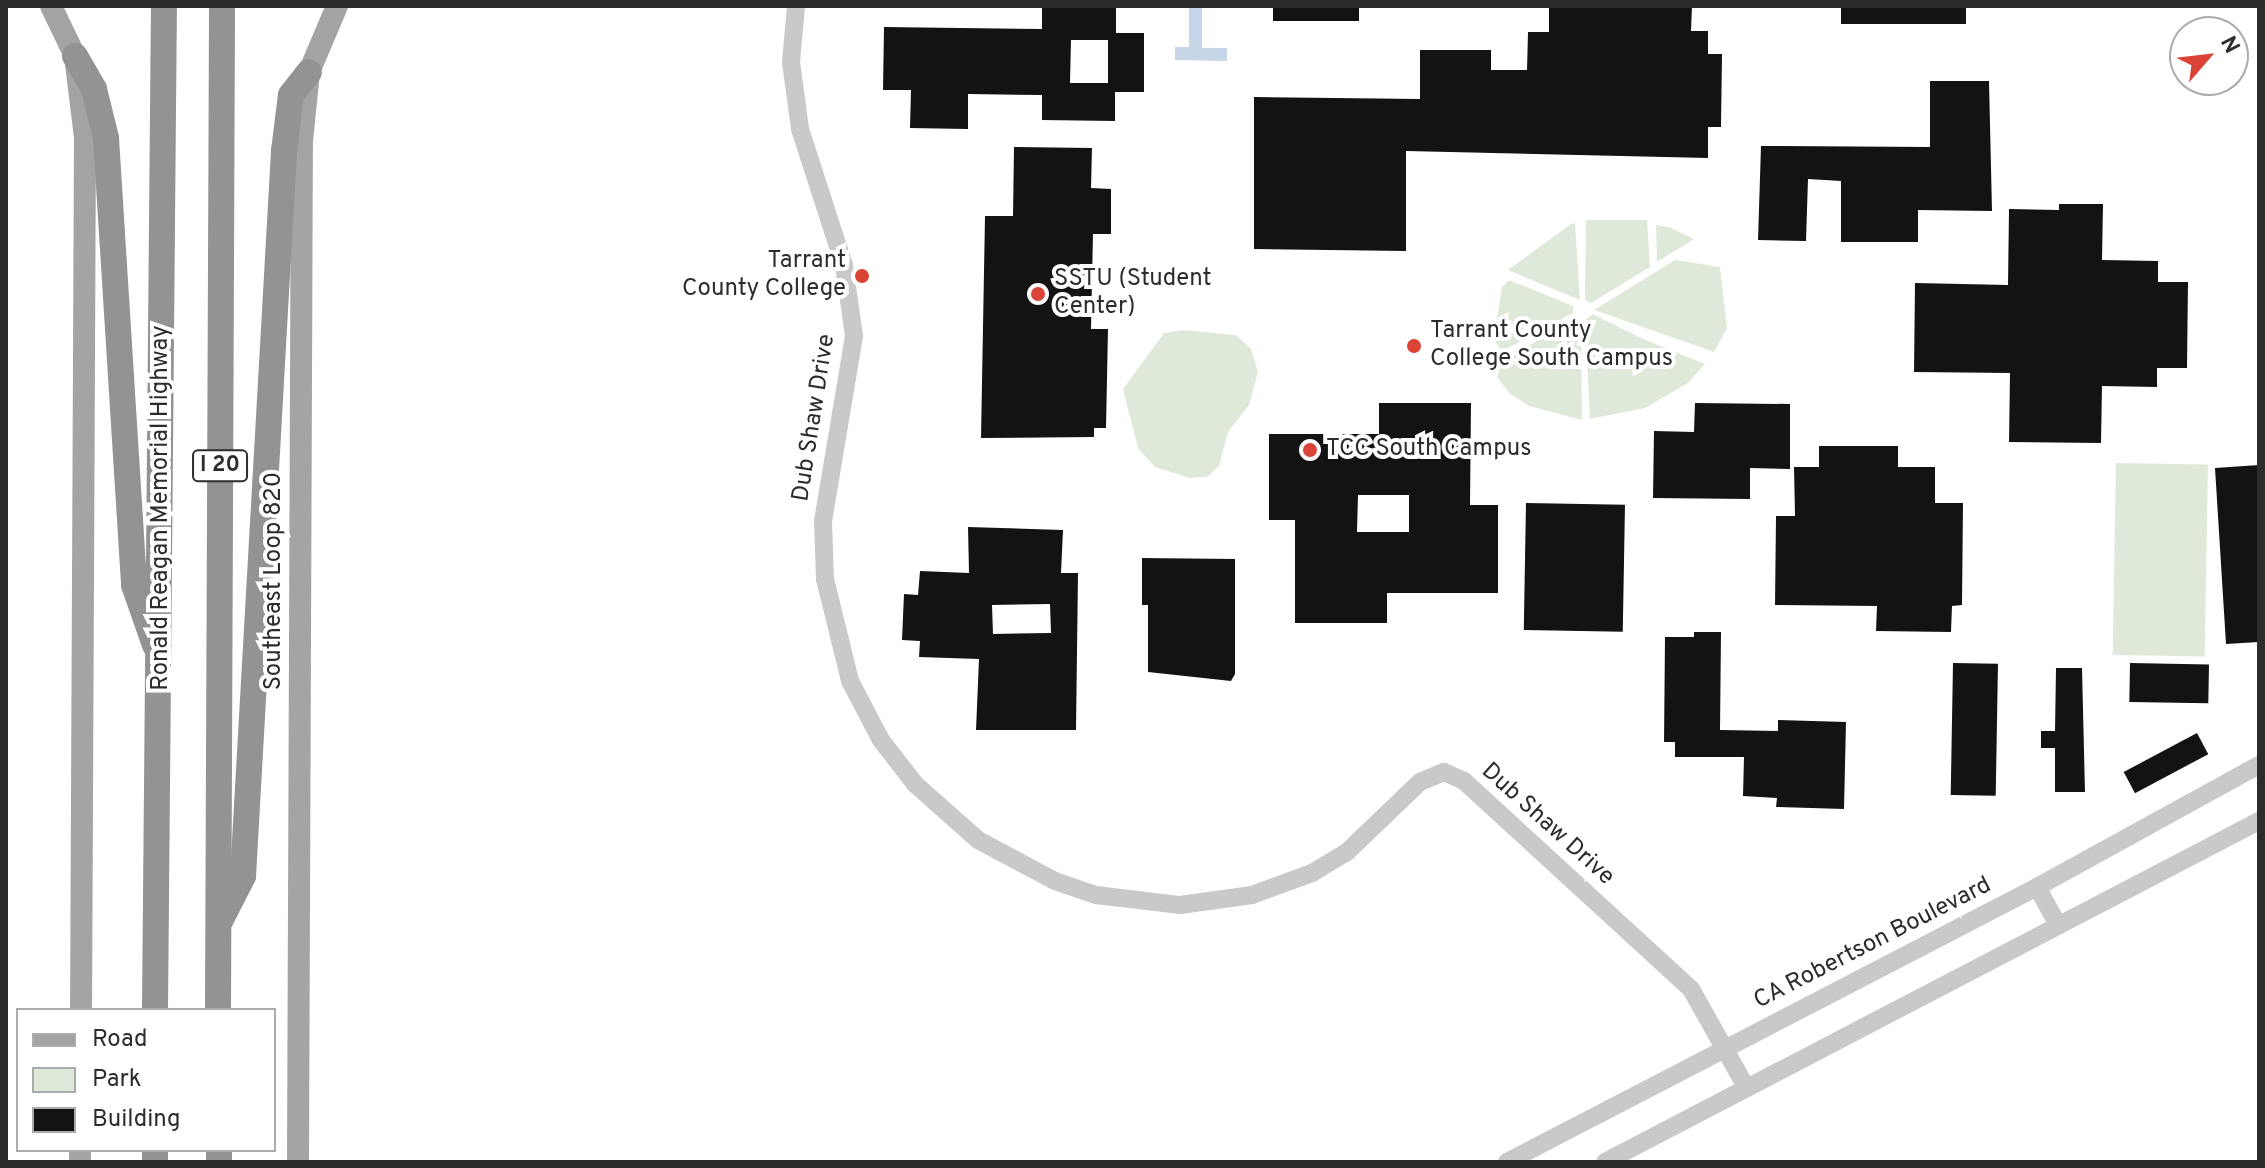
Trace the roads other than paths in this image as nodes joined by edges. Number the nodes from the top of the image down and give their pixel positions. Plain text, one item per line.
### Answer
1 (51, 6) edge
2 (164, 6) edge
3 (222, 6) edge
4 (337, 6) edge
5 (796, 6) edge
6 (75, 56) junction
7 (309, 72) junction
8 (161, 662) junction
9 (2259, 766) edge
10 (2259, 821) edge
11 (2037, 887) junction
12 (2057, 923) junction
13 (217, 926) junction
14 (81, 1008) edge
15 (155, 1008) edge
16 (218, 1008) edge
17 (1727, 1047) junction
18 (1746, 1087) junction
19 (298, 1162) edge
20 (1507, 1162) edge
21 (1605, 1162) edge

1 - 6 main road
2 - 8 highway, Ronald Reagan Memorial Highway / I 20
3 - 13 highway, I 20
4 - 7 main road, Southeast Loop 820
5 - 17 street, Dub Shaw Drive
6 - 8 highway
6 - 14 main road
7 - 13 highway
7 - 19 main road, Southeast Loop 820
8 - 15 highway, Ronald Reagan Memorial Highway / I 20
9 - 11 street, CA Robertson Boulevard
10 - 12 street
11 - 12 street
11 - 17 street, CA Robertson Boulevard
12 - 18 street
13 - 16 highway, I 20
17 - 18 street, Dub Shaw Drive
17 - 20 street, CA Robertson Boulevard
18 - 21 street

